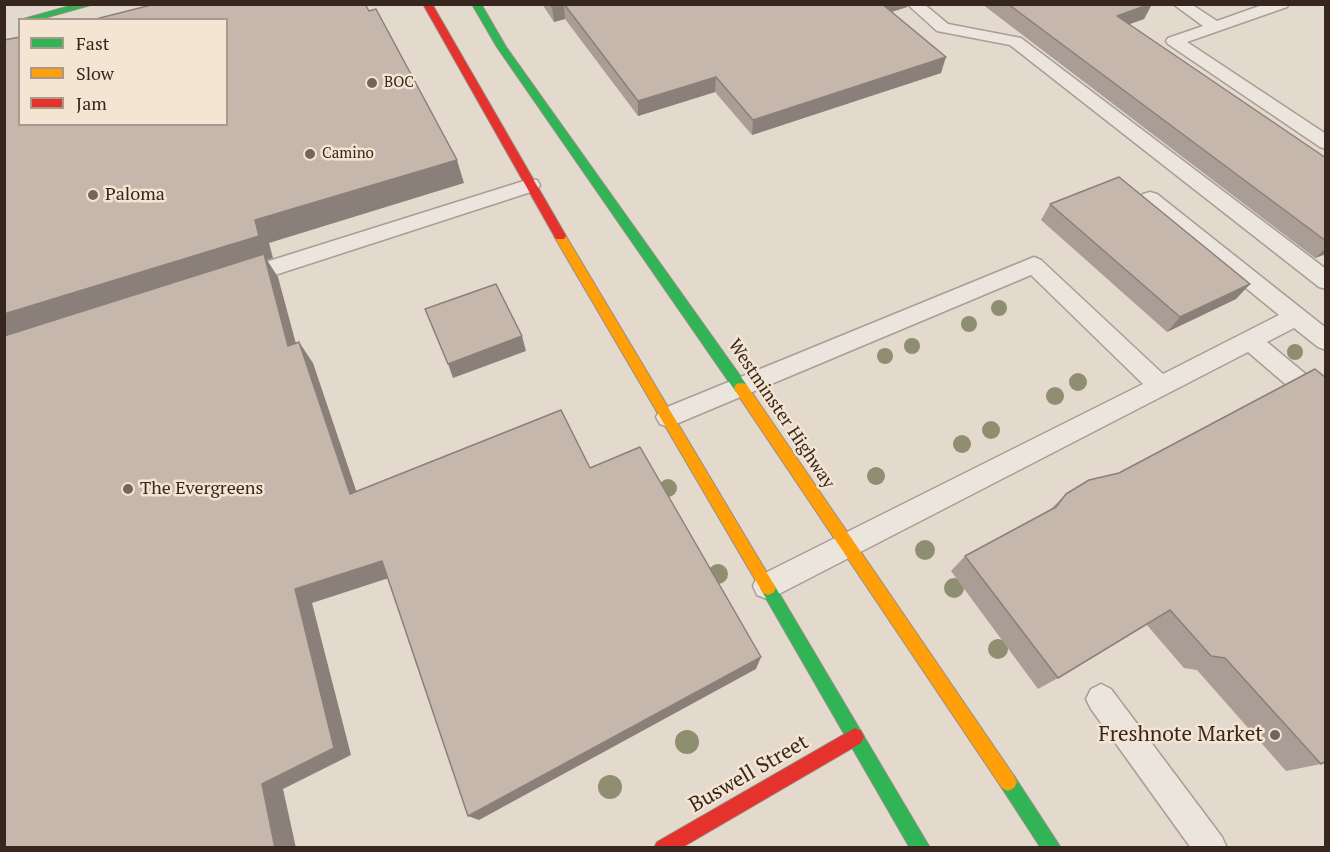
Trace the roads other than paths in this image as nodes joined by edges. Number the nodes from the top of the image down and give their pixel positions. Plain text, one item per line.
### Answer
1 (90, 4) edge
2 (427, 4) edge
3 (476, 4) edge
4 (914, 4) edge
5 (1180, 4) edge
6 (1282, 4) edge
7 (31, 18) edge
8 (1216, 27) junction
9 (1326, 143) edge
10 (530, 185) junction
11 (1150, 199) edge
12 (1326, 280) edge
13 (223, 284) edge
14 (1296, 317) junction
15 (1251, 341) junction
16 (1326, 341) edge
17 (741, 387) junction
18 (1161, 387) junction
19 (1326, 405) edge
20 (668, 417) junction
21 (849, 546) junction
22 (767, 586) junction
23 (1101, 699) dead end
24 (855, 737) junction
25 (663, 848) edge
26 (921, 848) edge
27 (1052, 848) edge
28 (1211, 848) edge

1 - 7 main road
2 - 10 main road
3 - 17 main road, Westminster Highway
4 - 12 lane
5 - 8 lane
6 - 8 lane
8 - 9 lane
10 - 13 lane
10 - 20 main road
11 - 14 lane
14 - 15 lane
14 - 16 lane
15 - 18 lane
15 - 19 lane
17 - 18 lane
17 - 20 lane
17 - 21 main road, Westminster Highway
18 - 21 lane
20 - 22 main road
21 - 22 lane
21 - 27 main road, Westminster Highway
22 - 24 main road
23 - 28 lane
24 - 25 main road, Buswell Street
24 - 26 main road

